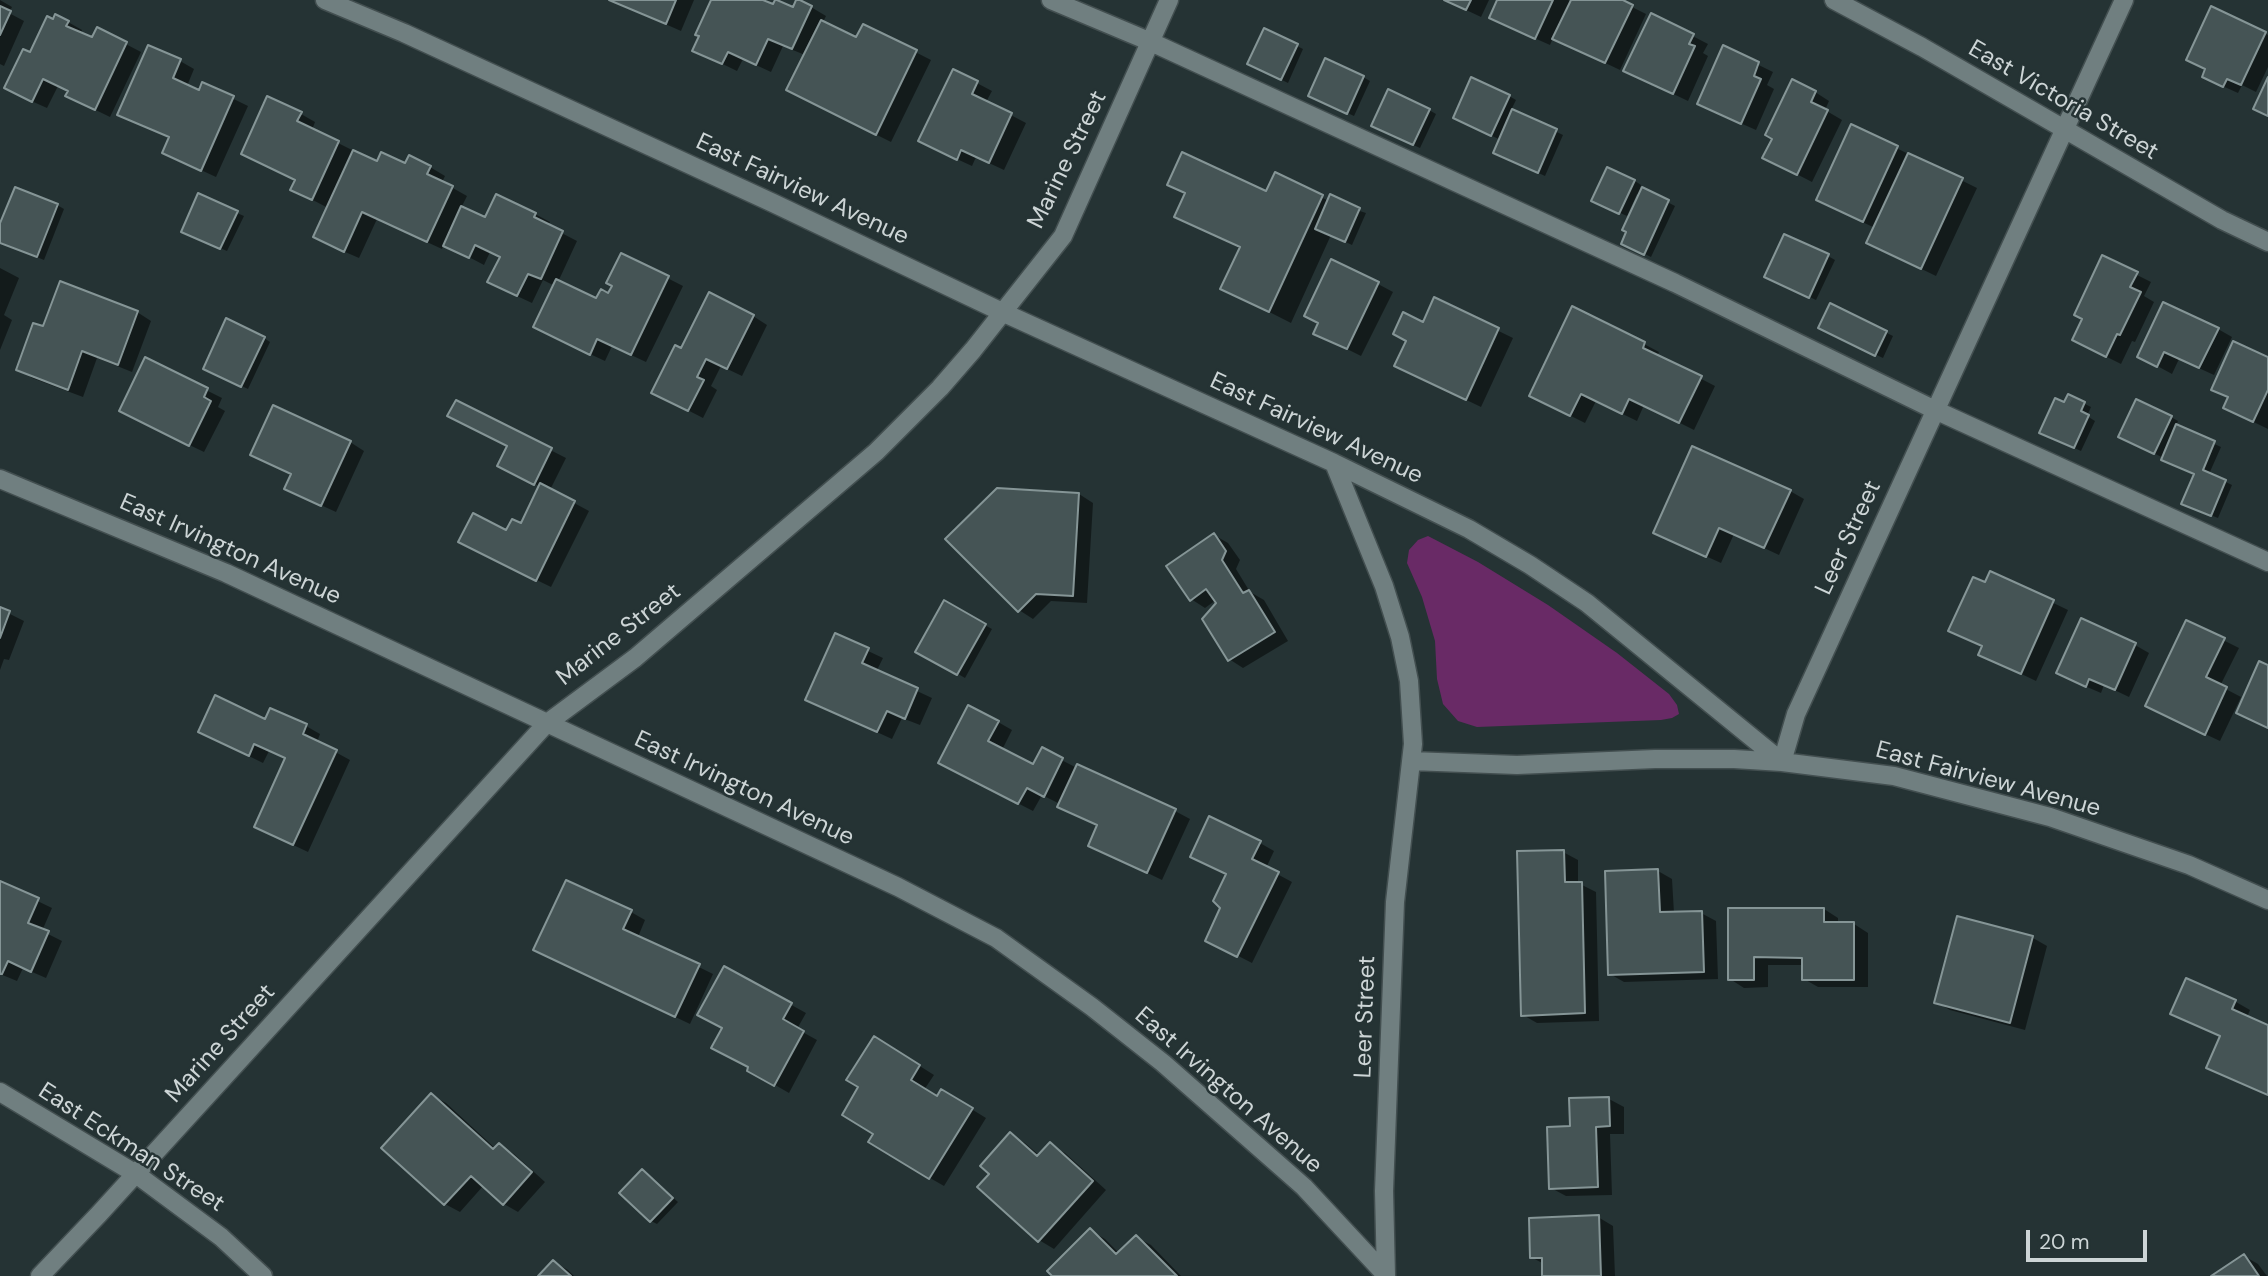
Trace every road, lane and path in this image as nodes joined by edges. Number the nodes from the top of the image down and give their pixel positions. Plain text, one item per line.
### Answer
1 (325, 0) edge
2 (1051, 0) edge
3 (1169, 0) edge
4 (1834, 0) edge
5 (2124, 0) edge
6 (1150, 42) junction
7 (2065, 131) junction
8 (2268, 242) edge
9 (1002, 312) junction
10 (1935, 410) junction
11 (1334, 463) junction
12 (0, 478) edge
13 (2268, 562) edge
14 (546, 724) junction
15 (1411, 761) junction
16 (1782, 762) junction
17 (2268, 900) edge
18 (0, 1092) edge
19 (136, 1174) junction
20 (1385, 1275) edge
21 (40, 1276) edge
22 (263, 1276) edge

1 - 9 street, East Fairview Avenue
2 - 6 street
3 - 6 street, Marine Street
4 - 7 street, East Victoria Street
5 - 7 street, Leer Street
6 - 9 street, Marine Street
6 - 10 street
7 - 8 street, East Victoria Street
7 - 10 street, Leer Street
9 - 11 street, East Fairview Avenue
9 - 14 street, Marine Street
10 - 13 street
10 - 16 street, Leer Street
11 - 15 street, Leer Street
11 - 16 street, East Fairview Avenue
12 - 14 street, East Irvington Avenue
14 - 19 street, Marine Street
14 - 20 street, East Irvington Avenue
15 - 16 street
15 - 20 street, Leer Street
16 - 17 street, East Fairview Avenue
18 - 19 street, East Eckman Street
19 - 21 street, Marine Street
19 - 22 street, East Eckman Street

